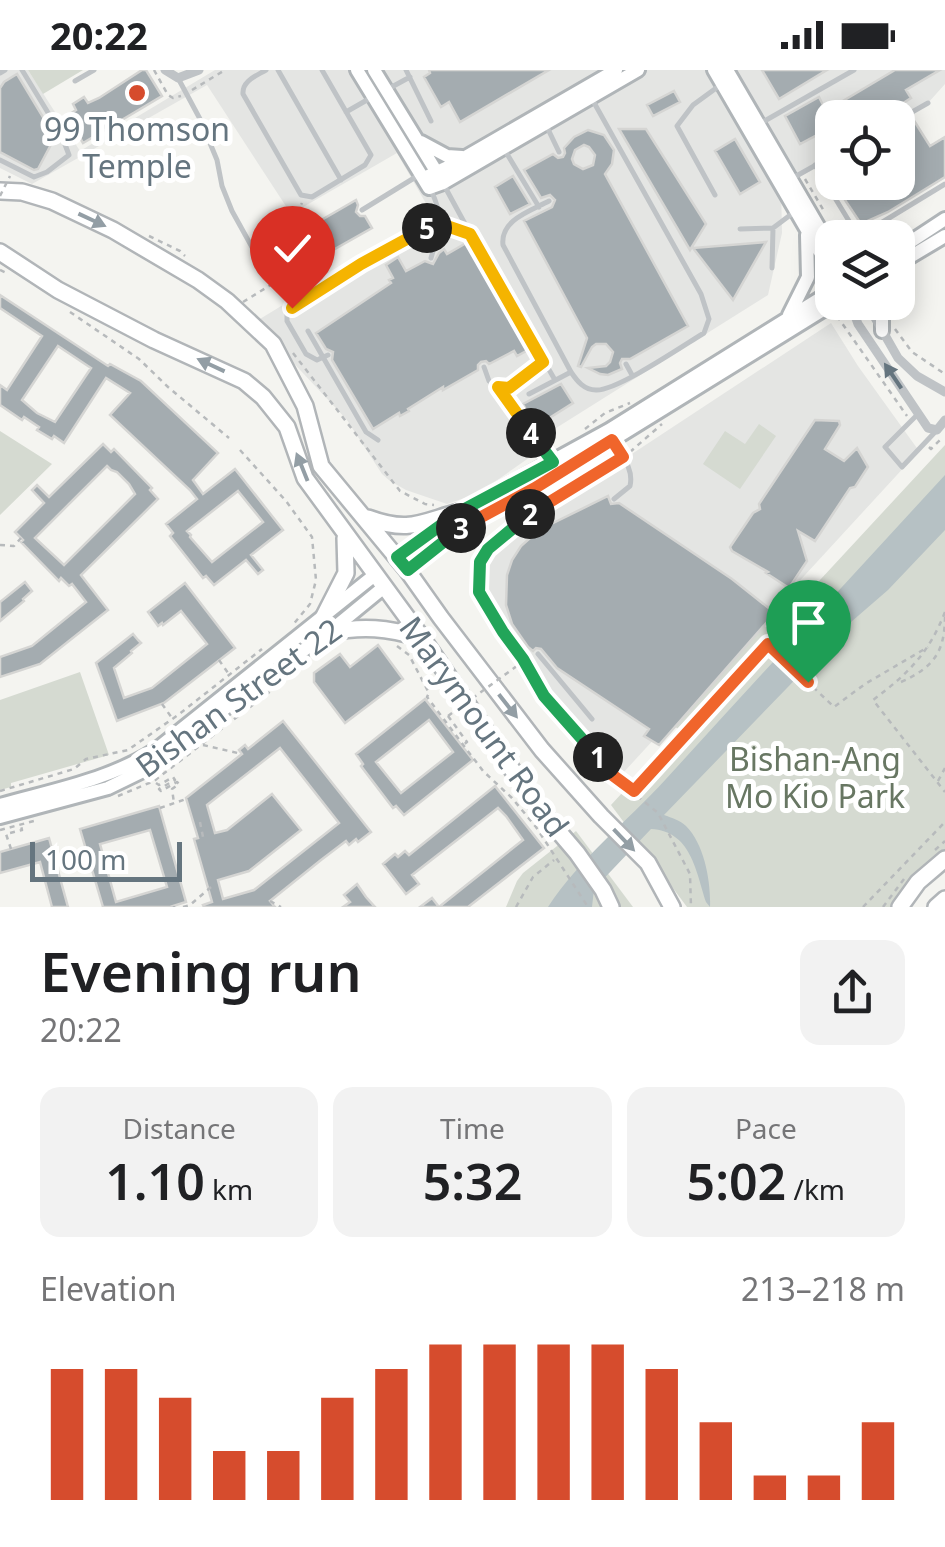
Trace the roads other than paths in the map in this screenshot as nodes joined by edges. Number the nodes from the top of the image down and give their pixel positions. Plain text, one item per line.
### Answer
1 (22, 70) edge
2 (94, 70) edge
3 (165, 70) edge
4 (199, 70) edge
5 (266, 70) edge
6 (278, 70) edge
7 (322, 70) edge
8 (357, 70) edge
9 (374, 70) edge
10 (406, 70) edge
11 (616, 70) edge
12 (638, 70) edge
13 (854, 70) edge
14 (721, 74) edge
15 (178, 78) junction
16 (410, 78) junction
17 (76, 81) dead end
18 (588, 92) junction
19 (380, 93) junction
20 (928, 104) dead end
21 (915, 111) edge
22 (346, 112) junction
23 (543, 119) junction
24 (431, 121) dead end
25 (754, 127) junction
26 (416, 138) junction
27 (501, 143) junction
28 (559, 152) dead end
29 (464, 157) junction
30 (0, 160) edge
31 (815, 167) edge
32 (431, 179) junction
33 (341, 180) junction
34 (786, 182) junction
35 (945, 184) edge
36 (0, 193) edge
37 (714, 195) dead end
38 (836, 200) edge
39 (549, 202) dead end
40 (539, 206) junction
41 (800, 208) junction
42 (362, 210) dead end
43 (945, 219) edge
44 (441, 224) junction
45 (806, 227) junction
46 (773, 228) junction
47 (815, 228) edge
48 (740, 229) dead end
49 (470, 234) junction
50 (945, 236) edge
51 (915, 239) edge
52 (815, 243) edge
53 (0, 252) edge
54 (915, 252) edge
55 (431, 258) dead end
56 (262, 267) dead end
57 (772, 268) dead end
58 (815, 302) edge
59 (815, 315) edge
60 (857, 320) edge
61 (880, 320) edge
62 (884, 320) edge
63 (785, 322) junction
64 (886, 327) junction
65 (308, 331) dead end
66 (328, 355) dead end
67 (543, 362) junction
68 (626, 364) dead end
69 (484, 367) dead end
70 (571, 372) junction
71 (632, 376) junction
72 (554, 380) junction
73 (498, 387) junction
74 (945, 392) edge
75 (529, 394) dead end
76 (915, 418) junction
77 (945, 420) edge
78 (941, 432) edge
79 (378, 440) dead end
80 (612, 440) junction
81 (553, 462) junction
82 (614, 499) dead end
83 (459, 512) junction
84 (364, 517) junction
85 (345, 534) junction
86 (397, 557) junction
87 (408, 570) junction
88 (380, 580) junction
89 (325, 625) junction
90 (422, 638) junction
91 (538, 654) dead end
92 (592, 719) dead end
93 (0, 805) edge
94 (0, 817) edge
95 (945, 859) edge
96 (945, 899) edge
97 (611, 907) edge
98 (672, 907) edge
99 (900, 907) edge
100 (936, 907) edge

1 - 30 lane
2 - 17 lane
3 - 15 street
4 - 15 street
5 - 33 lane
6 - 33 lane
7 - 22 lane
8 - 19 main road
9 - 19 main road
10 - 16 lane
11 - 18 main road
12 - 18 main road
13 - 25 lane
14 - 25 main road
14 - 37 lane
15 - 56 lane
16 - 19 lane
16 - 24 lane
18 - 23 main road
18 - 71 lane
19 - 22 lane
19 - 26 main road
19 - 32 main road
20 - 21 lane
22 - 33 lane
23 - 27 main road
23 - 28 lane
25 - 34 main road
26 - 29 main road
26 - 32 main road
27 - 29 main road
27 - 32 main road
27 - 40 lane
29 - 32 main road
31 - 34 lane
32 - 42 lane
32 - 44 lane
32 - 49 lane
34 - 41 main road
35 - 38 lane
36 -> 84 main road, Marymount Road
39 - 40 lane
40 - 70 lane
41 - 45 main road
41 - 46 lane
41 - 47 main road
43 - 51 main road
44 - 49 lane
44 - 55 lane
44 - 66 lane, bridge
45 - 52 main road
45 - 63 main road
46 - 48 lane
46 - 57 lane
49 - 67 lane
50 - 54 main road
85 -> 53 main road, Marymount Road
58 - 63 main road
59 - 80 main road
76 -> 60 street
61 - 64 street
62 - 64 main road
63 - 81 main road
64 - 74 street
65 - 79 lane
67 - 72 lane
67 - 73 lane
68 - 71 lane
69 - 73 lane
70 - 71 lane
70 - 72 lane
72 - 75 lane
73 - 81 lane
76 - 78 street
76 - 78 lane
77 - 78 street
80 - 82 lane
80 - 87 main road
81 - 83 main road
83 - 84 main road
83 - 86 main road
84 - 86 main road, Marymount Road
85 - 88 main road, Marymount Road
85 - 89 main road
86 - 87 main road, Marymount Road
86 - 88 main road, Bishan Street 22
87 - 88 main road, Bishan Street 22
87 -> 98 main road, Marymount Road
88 - 89 main road, Bishan Street 22
88 - 90 main road, Marymount Road
89 - 90 main road
89 - 93 main road, Bishan Street 22
89 - 94 main road, Bishan Street 22
90 - 97 main road, Marymount Road
91 - 92 lane
95 - 99 main road
96 - 100 main road

